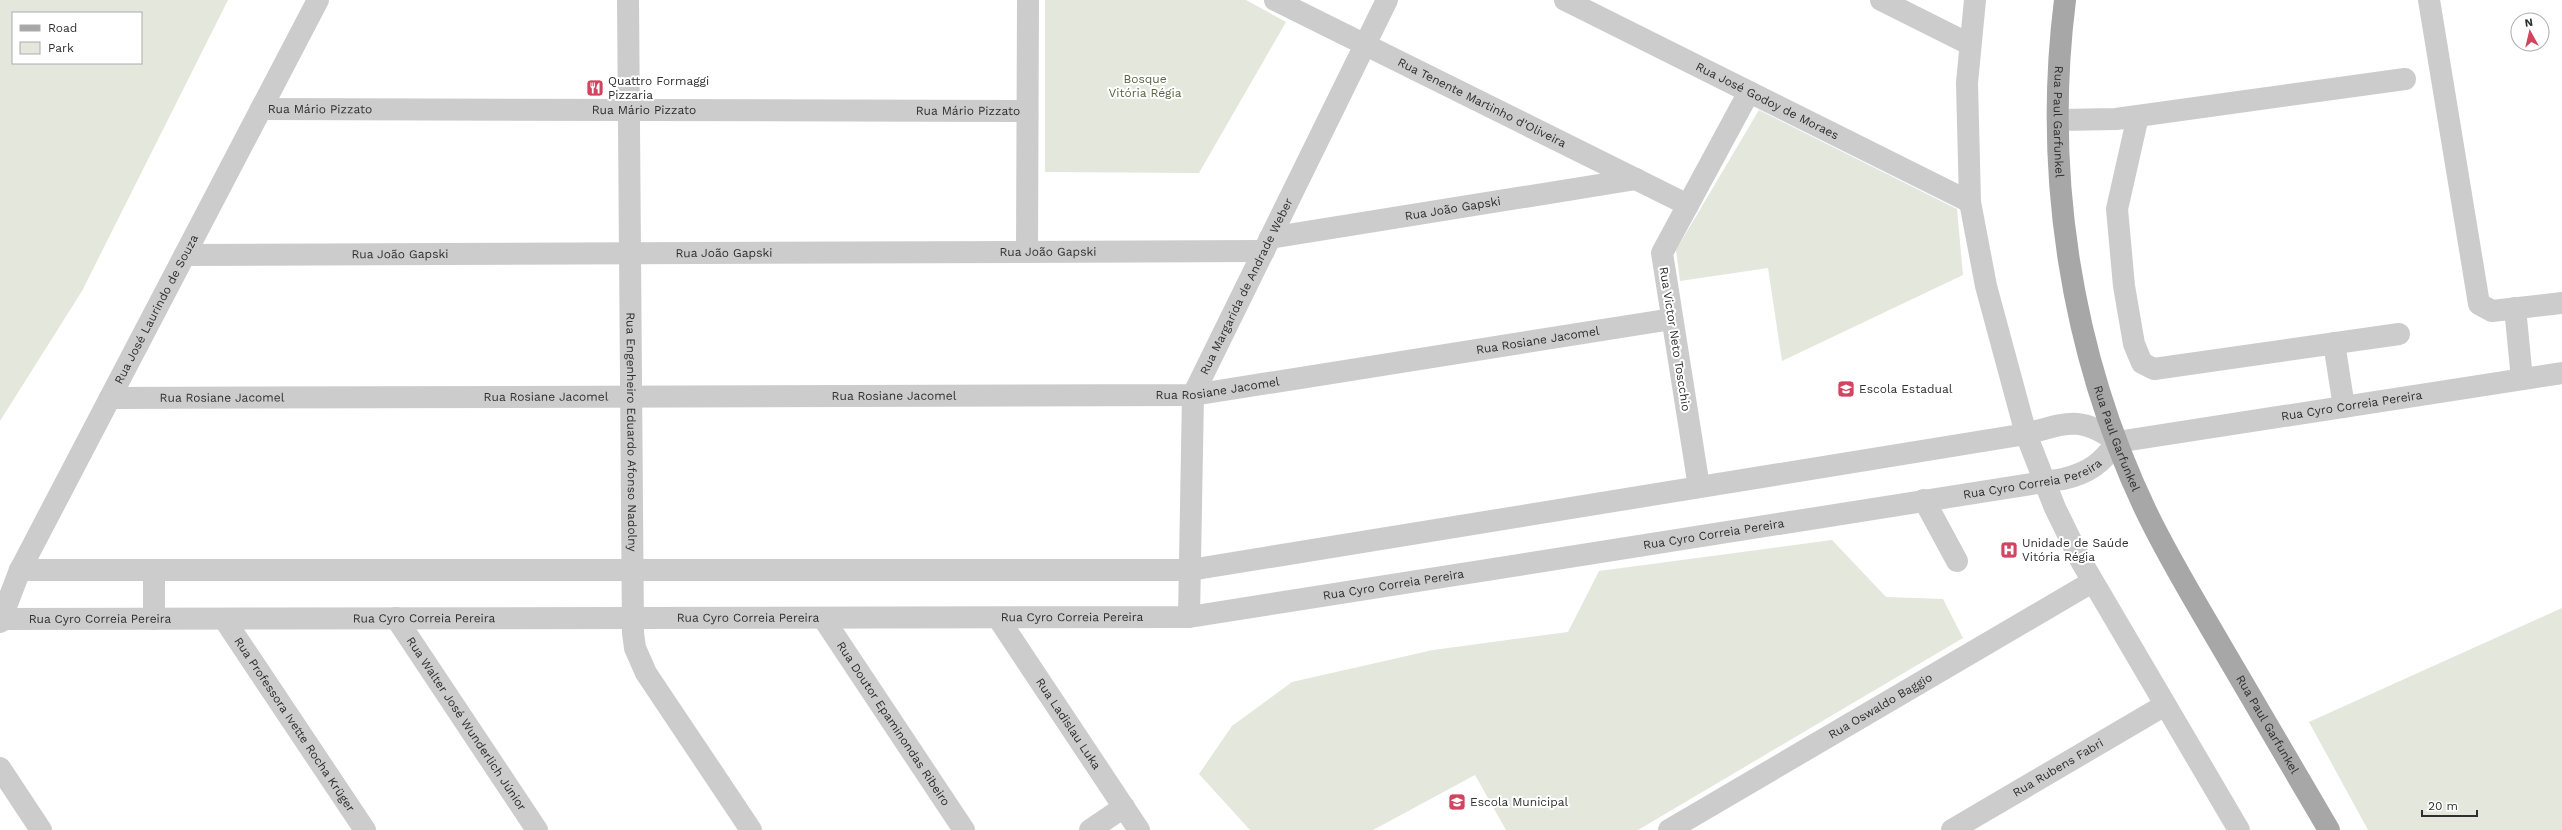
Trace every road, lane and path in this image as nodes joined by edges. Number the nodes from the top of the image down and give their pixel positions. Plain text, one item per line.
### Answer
1 (318, 0) edge
2 (628, 0) edge
3 (1028, 0) edge
4 (1275, 0) edge
5 (1387, 0) edge
6 (1565, 0) edge
7 (1881, 0) edge
8 (1975, 0) edge
9 (2065, 0) edge
10 (2429, 0) edge
11 (1969, 44) junction
12 (1365, 45) junction
13 (2405, 79) dead end
14 (1749, 92) junction
15 (261, 109) junction
16 (629, 110) junction
17 (1027, 111) junction
18 (2138, 116) junction
19 (2059, 120) junction
20 (1636, 179) junction
21 (1970, 202) junction
22 (1688, 205) junction
23 (1267, 244) junction
24 (1026, 252) junction
25 (630, 254) junction
26 (185, 255) junction
27 (2562, 303) edge
28 (2515, 308) junction
29 (1672, 319) junction
30 (2399, 334) dead end
31 (2334, 343) junction
32 (2562, 373) edge
33 (2522, 379) junction
34 (1192, 395) junction
35 (630, 397) junction
36 (110, 398) junction
37 (2344, 407) junction
38 (2026, 434) junction
39 (2117, 442) junction
40 (2044, 482) junction
41 (1699, 487) junction
42 (1924, 500) junction
43 (1956, 561) dead end
44 (20, 570) junction
45 (154, 570) junction
46 (632, 570) junction
47 (1190, 570) junction
48 (2092, 582) junction
49 (1189, 617) junction
50 (224, 618) junction
51 (396, 618) junction
52 (632, 618) junction
53 (823, 618) junction
54 (998, 618) junction
55 (154, 619) junction
56 (0, 620) edge
57 (2165, 705) junction
58 (0, 768) edge
59 (1124, 807) junction
60 (1673, 829) edge
61 (2236, 829) edge
62 (41, 830) edge
63 (365, 830) edge
64 (536, 830) edge
65 (751, 830) edge
66 (964, 830) edge
67 (1090, 830) edge
68 (1139, 830) edge
69 (1952, 830) edge
70 (2329, 830) edge

1 - 15 street, Rua José Laurindo de Souza
2 - 16 street, Rua Engenheiro Eduardo Afonso Nadolny
3 - 17 street
4 - 12 street, Rua Tenente Martinho d'Oliveira
5 - 12 street, Rua Margarida de Andrade Weber
6 - 14 street, Rua José Godoy de Moraes
7 - 11 street
8 - 11 street
9 - 19 main road, Rua Paul Garfunkel
10 - 28 street
11 - 21 street
12 - 20 street, Rua Tenente Martinho d'Oliveira
12 - 23 street, Rua Margarida de Andrade Weber
13 - 18 street
14 - 21 street, Rua José Godoy de Moraes
14 - 22 street, Rua Victor Neto Toscchio
15 - 16 street, Rua Mário Pizzato
15 - 26 street, Rua José Laurindo de Souza
16 - 17 street, Rua Mário Pizzato
16 - 25 street, Rua Engenheiro Eduardo Afonso Nadolny
17 - 24 street
18 - 19 street
18 - 31 street
19 - 39 main road, Rua Paul Garfunkel
20 - 22 street, Rua Tenente Martinho d'Oliveira
20 - 23 street, Rua João Gapski
21 - 38 street
22 - 29 street, Rua Victor Neto Toscchio
23 - 24 street, Rua João Gapski
23 - 34 street, Rua Margarida de Andrade Weber
24 - 25 street, Rua João Gapski
25 - 26 street, Rua João Gapski
25 - 35 street, Rua Engenheiro Eduardo Afonso Nadolny
26 - 36 street, Rua José Laurindo de Souza
27 - 28 street
28 - 33 street
29 - 34 street, Rua Rosiane Jacomel
29 - 41 street, Rua Victor Neto Toscchio
30 - 31 street
31 - 37 street
32 - 33 street, Rua Cyro Correia Pereira
33 - 37 street, Rua Cyro Correia Pereira
34 - 35 street, Rua Rosiane Jacomel
34 - 47 street, Rua Margarida de Andrade Weber
35 - 36 street, Rua Rosiane Jacomel
35 - 46 street, Rua Engenheiro Eduardo Afonso Nadolny
36 - 44 street, Rua José Laurindo de Souza
37 - 39 street, Rua Cyro Correia Pereira
38 - 39 street
38 - 40 street
38 - 41 street
39 - 40 street, Rua Cyro Correia Pereira
39 - 70 main road, Rua Paul Garfunkel
40 - 42 street, Rua Cyro Correia Pereira
40 - 48 street
41 - 47 street
42 - 43 street
42 - 49 street, Rua Cyro Correia Pereira
44 - 45 street
44 - 56 street, Rua José Laurindo de Souza
45 - 46 street
45 - 55 street
46 - 47 street
46 - 52 street, Rua Engenheiro Eduardo Afonso Nadolny
47 - 49 street, Rua Margarida de Andrade Weber
48 - 57 street
48 - 60 street, Rua Oswaldo Baggio
49 - 54 street, Rua Cyro Correia Pereira
50 - 51 street, Rua Cyro Correia Pereira
50 - 55 street, Rua Cyro Correia Pereira
50 - 63 street, Rua Professora Ivette Rocha Krüger
51 - 52 street, Rua Cyro Correia Pereira
51 - 64 street, Rua Walter José Wunderlich Júnior
52 - 53 street, Rua Cyro Correia Pereira
52 - 65 street, Rua Engenheiro Eduardo Afonso Nadolny
53 - 54 street, Rua Cyro Correia Pereira
53 - 66 street, Rua Doutor Epaminondas Ribeiro
54 - 59 street, Rua Ladislau Luka
55 - 56 street, Rua Cyro Correia Pereira
57 - 61 street
57 - 69 street, Rua Rubens Fabri
58 - 62 street
59 - 67 street
59 - 68 street, Rua Ladislau Luka

